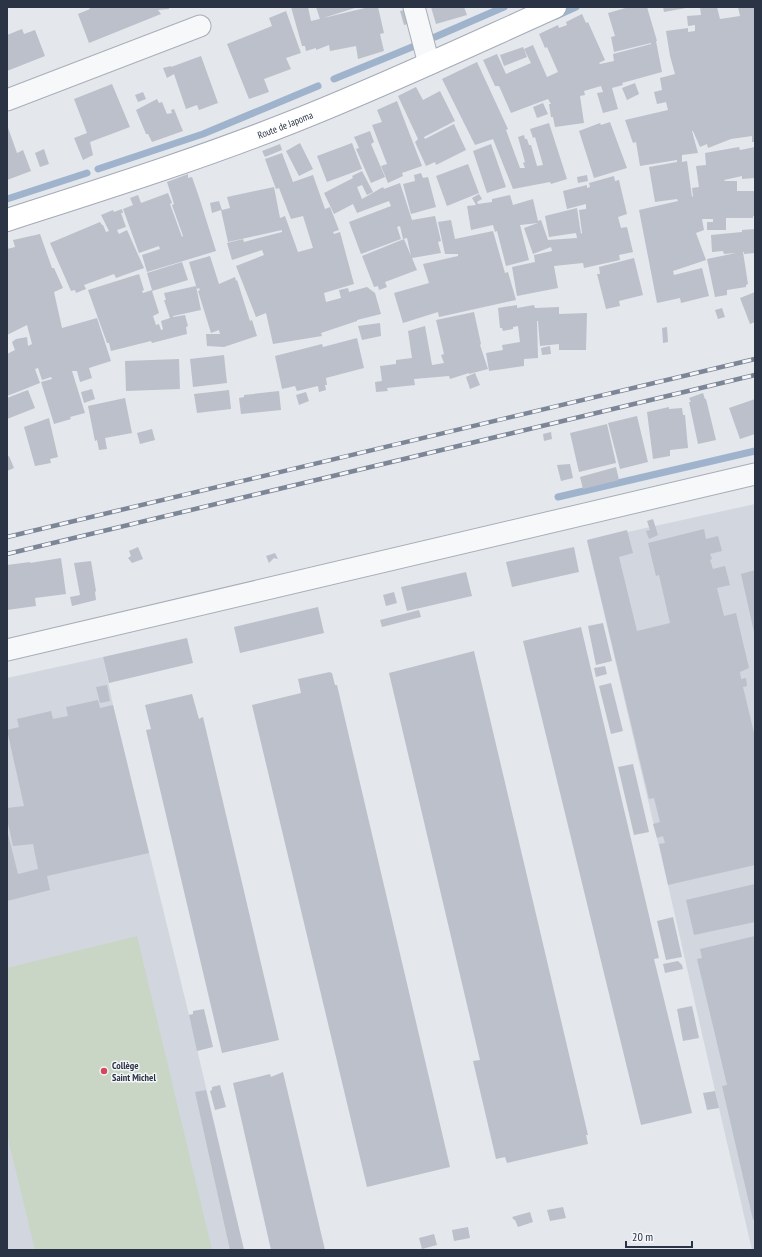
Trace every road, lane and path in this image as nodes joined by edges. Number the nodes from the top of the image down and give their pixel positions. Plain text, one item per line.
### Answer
1 (414, 7) edge
2 (555, 7) edge
3 (200, 26) dead end
4 (429, 64) junction
5 (7, 100) edge
6 (7, 220) edge
7 (755, 474) edge
8 (7, 650) edge

1 - 4 street
2 - 4 main road, Route de Japoma
3 - 5 street
4 - 6 main road, Route de Japoma
7 - 8 street

